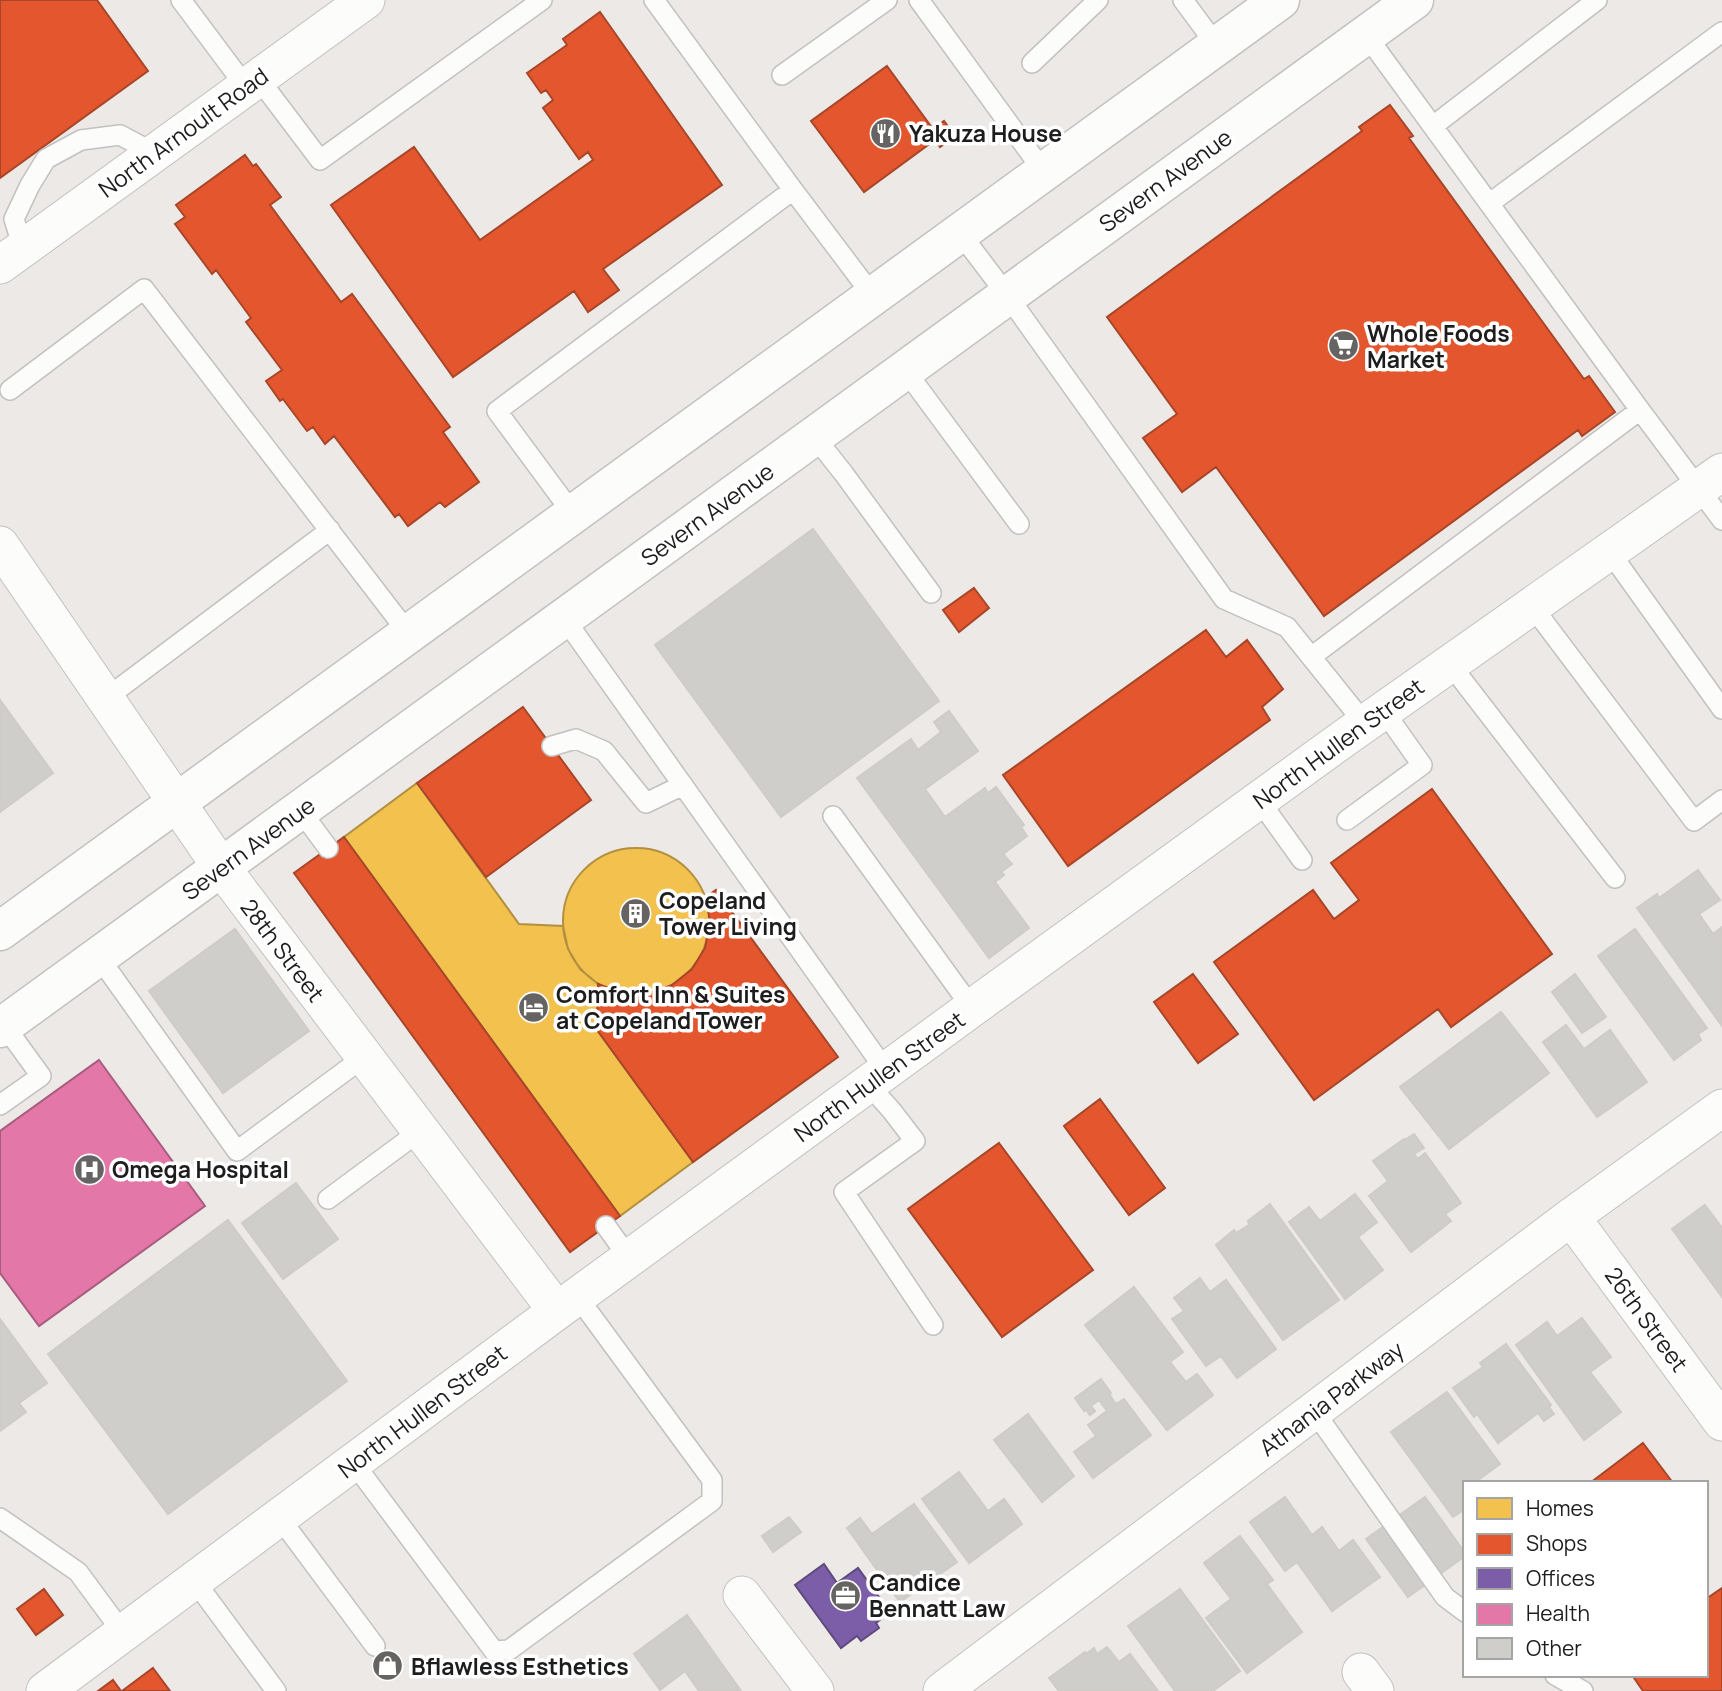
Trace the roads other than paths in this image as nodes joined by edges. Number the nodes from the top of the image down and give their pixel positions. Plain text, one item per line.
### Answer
1 (181, 0) edge
2 (366, 0) edge
3 (542, 0) edge
4 (654, 0) edge
5 (887, 0) edge
6 (919, 0) edge
7 (1098, 0) edge
8 (1183, 0) edge
9 (1280, 0) edge
10 (1414, 0) edge
11 (1597, 0) edge
12 (1722, 32) edge
13 (1366, 35) junction
14 (1217, 46) junction
15 (1032, 63) dead end
16 (782, 75) dead end
17 (252, 82) junction
18 (1433, 126) junction
19 (154, 153) junction
20 (1044, 172) junction
21 (793, 190) junction
22 (1490, 203) junction
23 (960, 233) junction
24 (12, 256) edge
25 (1007, 295) junction
26 (873, 296) junction
27 (905, 370) junction
28 (10, 390) dead end
29 (1640, 410) junction
30 (814, 436) junction
31 (1710, 480) edge
32 (573, 514) junction
33 (1722, 520) edge
34 (1019, 524) dead end
35 (330, 530) junction
36 (0, 545) edge
37 (1609, 551) junction
38 (931, 593) dead end
39 (1532, 606) junction
40 (564, 618) junction
41 (409, 634) junction
42 (1311, 657) junction
43 (1450, 664) junction
44 (105, 699) junction
45 (1722, 709) edge
46 (1374, 717) junction
47 (552, 746) dead end
48 (683, 785) junction
49 (1259, 800) junction
50 (1722, 800) edge
51 (176, 803) junction
52 (300, 810) junction
53 (833, 816) dead end
54 (1347, 820) dead end
55 (328, 848) dead end
56 (1302, 860) dead end
57 (221, 867) junction
58 (1615, 878) dead end
59 (0, 931) edge
60 (98, 956) junction
61 (972, 1008) junction
62 (2, 1027) edge
63 (364, 1057) junction
64 (877, 1077) junction
65 (0, 1105) edge
66 (1722, 1108) edge
67 (420, 1131) junction
68 (328, 1199) dead end
69 (1571, 1217) junction
70 (606, 1226) dead end
71 (629, 1258) junction
72 (567, 1303) junction
73 (933, 1325) dead end
74 (1314, 1411) junction
75 (1722, 1422) edge
76 (353, 1462) junction
77 (279, 1517) junction
78 (0, 1518) edge
79 (194, 1580) junction
80 (742, 1595) dead end
81 (1463, 1610) edge
82 (123, 1633) junction
83 (375, 1646) dead end
84 (1558, 1677) edge
85 (45, 1691) edge
86 (276, 1691) edge
87 (816, 1691) edge
88 (942, 1691) edge
89 (1583, 1691) edge

1 - 17 lane
2 - 17 street, North Arnoult Road
3 - 17 lane
4 - 21 lane
5 - 16 lane
6 - 20 lane
7 - 15 lane
8 - 14 lane
9 - 14 street
10 - 13 street, Severn Avenue
11 - 18 lane
12 - 22 lane
13 - 18 lane
13 - 25 street, Severn Avenue
14 - 20 street
17 - 19 street, North Arnoult Road
18 - 22 lane
19 - 24 street, North Arnoult Road
19 - 24 lane
20 - 23 street
21 - 26 lane
21 - 32 lane
22 - 29 lane
23 - 25 lane
23 - 26 street
25 - 27 street, Severn Avenue
25 - 42 lane
26 - 32 street
27 - 30 street, Severn Avenue
27 - 34 lane
28 - 35 lane
29 - 31 lane
29 - 42 lane
30 - 38 lane
30 - 40 street, Severn Avenue
31 - 33 lane
31 - 37 street, North Hullen Street
32 - 41 street
35 - 41 lane
35 - 44 lane
36 - 44 street, 28th Street
37 - 39 street, North Hullen Street
37 - 45 lane
39 - 43 street, North Hullen Street
39 - 50 lane
40 - 48 lane
40 - 52 street, Severn Avenue
41 - 51 street
42 - 46 lane
43 - 46 street, North Hullen Street
43 - 58 lane
44 - 51 street, 28th Street
46 - 49 street, North Hullen Street
46 - 54 lane
47 - 48 lane
48 - 64 lane
49 - 56 lane
49 - 61 street, North Hullen Street
51 - 57 street, 28th Street
51 - 59 street
52 - 55 lane
52 - 57 street, Severn Avenue
53 - 61 lane
57 - 60 street, Severn Avenue
57 - 63 street, 28th Street
60 - 62 street, Severn Avenue
60 - 63 lane
61 - 64 street, North Hullen Street
62 - 65 lane
63 - 67 street, 28th Street
64 - 71 street, North Hullen Street
64 - 73 lane
66 - 69 street, Athania Parkway
67 - 68 lane
67 - 72 street, 28th Street
69 - 74 street, Athania Parkway
69 - 75 street, 26th Street
70 - 71 lane
71 - 72 street, North Hullen Street
72 - 76 street, North Hullen Street
72 - 76 lane
74 - 81 lane
74 - 88 street, Athania Parkway
76 - 77 street, North Hullen Street
77 - 79 street, North Hullen Street
77 - 83 lane
78 - 82 lane
79 - 82 street, North Hullen Street
79 - 86 lane
80 - 87 street
82 - 85 street, North Hullen Street
84 - 89 lane

